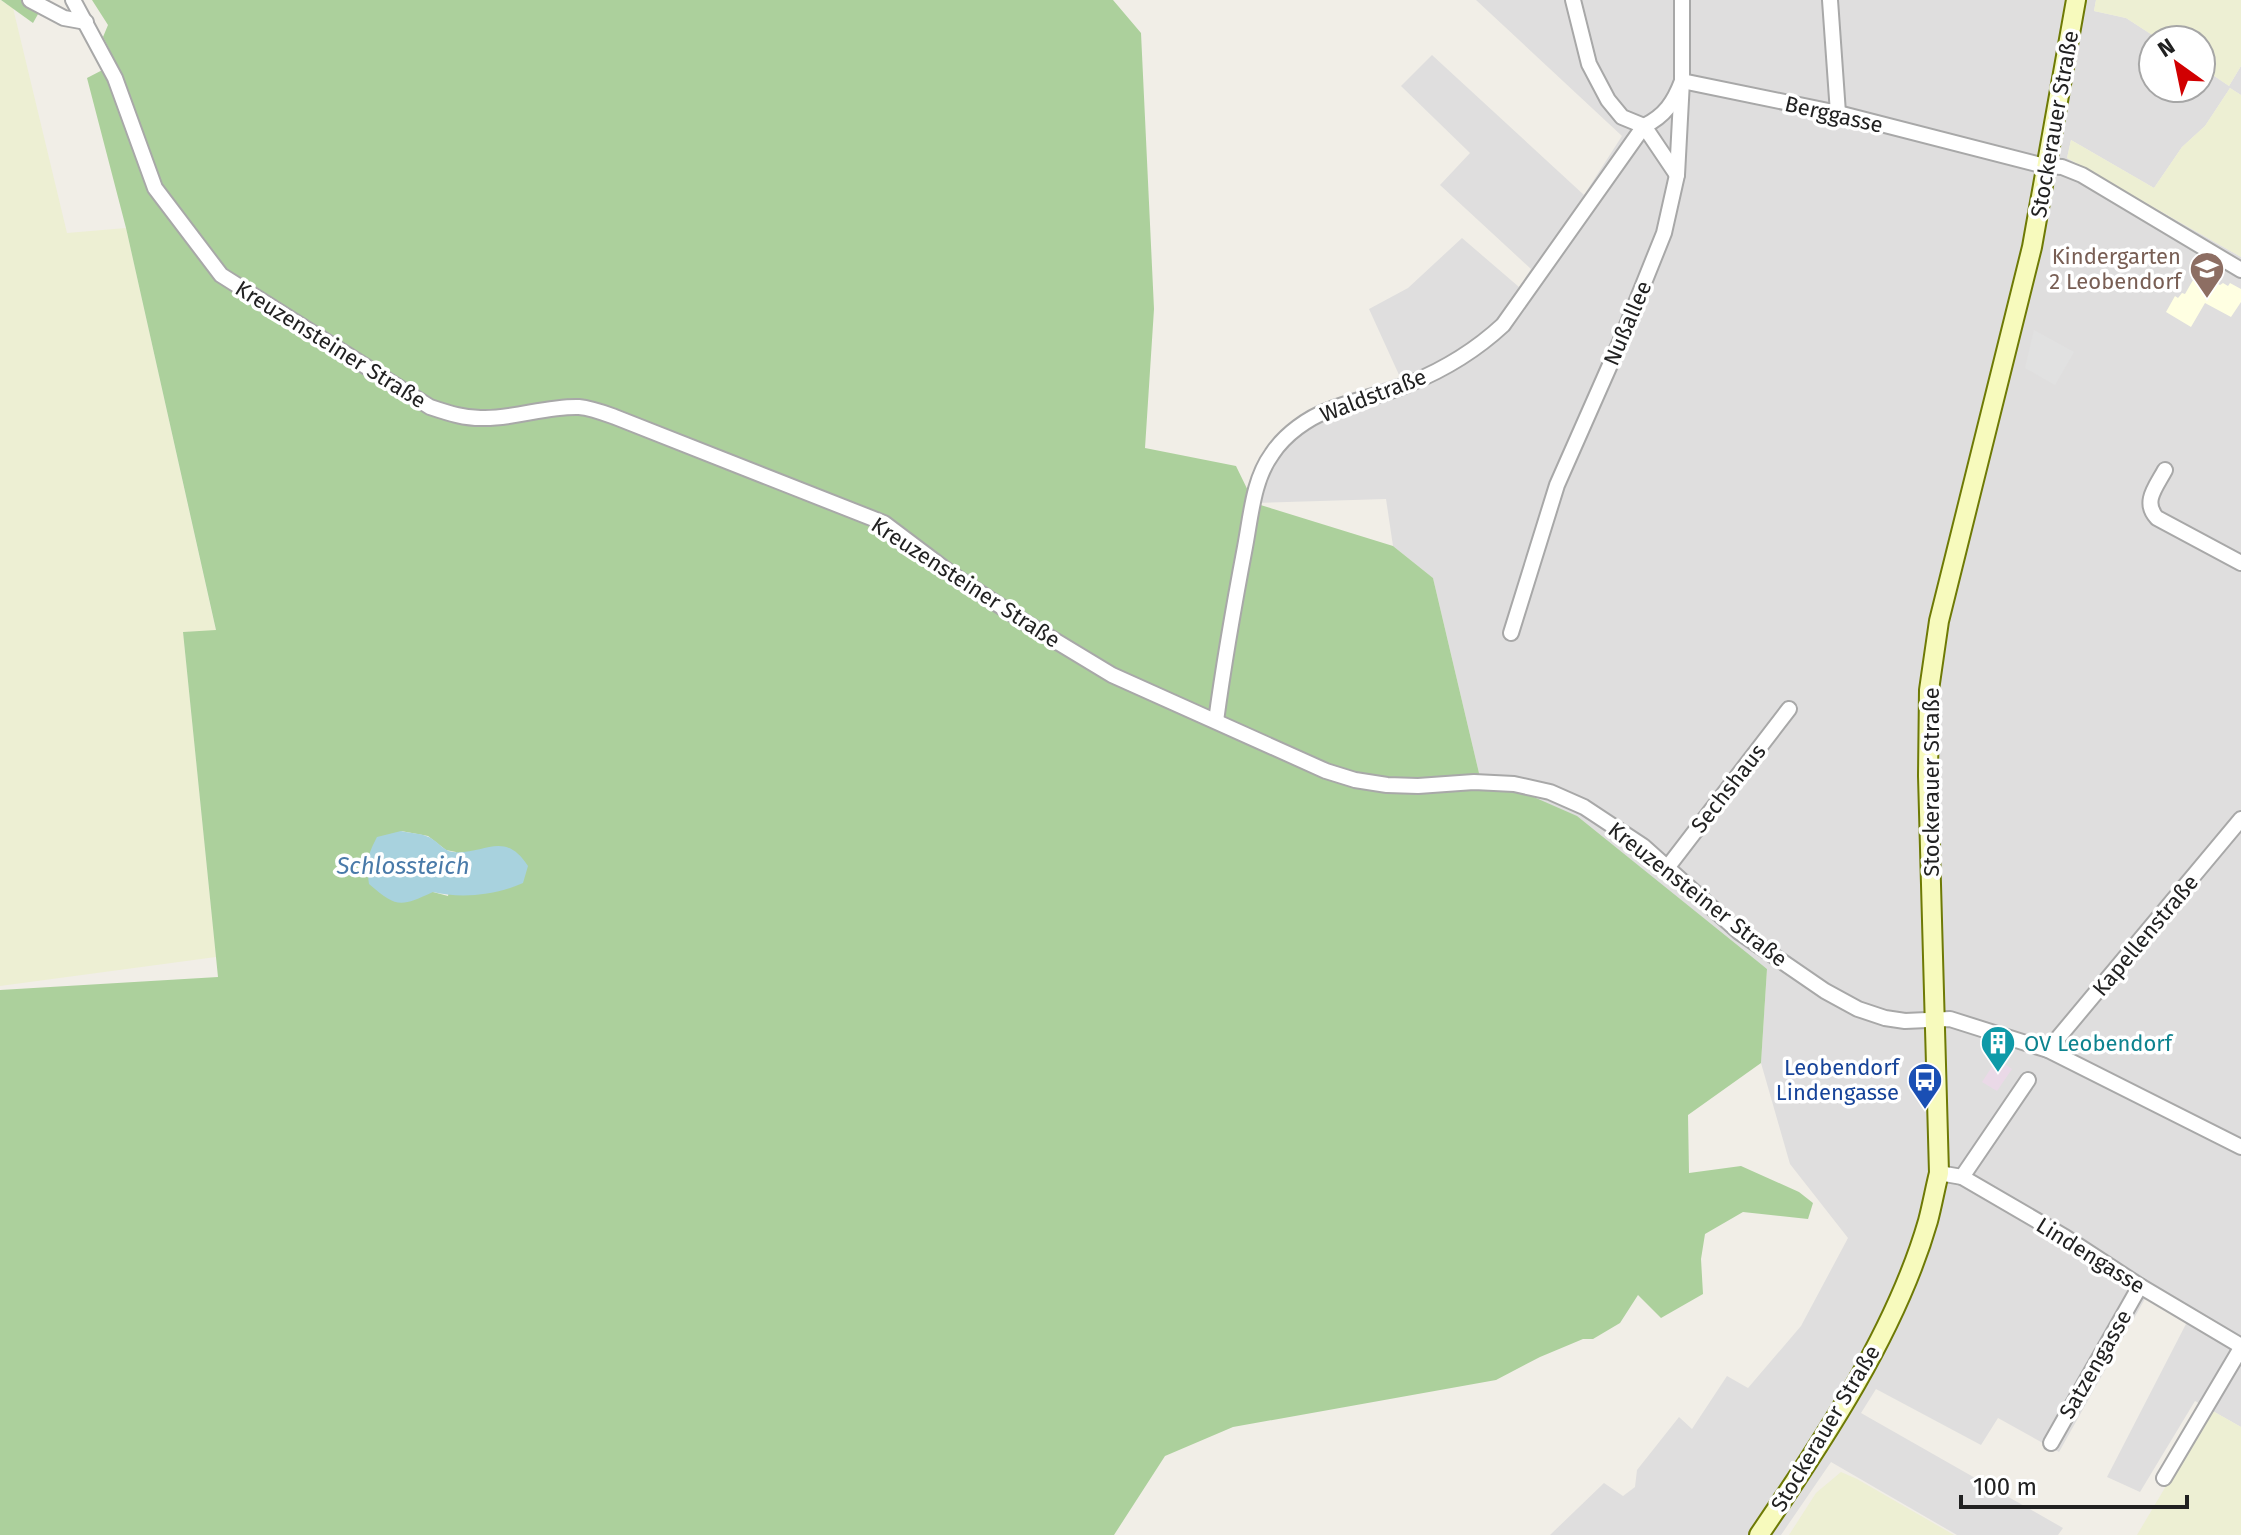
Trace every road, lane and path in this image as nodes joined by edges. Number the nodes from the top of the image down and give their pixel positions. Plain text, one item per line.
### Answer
1 (30, 0) edge
2 (73, 0) edge
3 (1573, 0) edge
4 (1682, 0) edge
5 (1830, 0) edge
6 (2076, 0) edge
7 (86, 22) junction
8 (1682, 81) junction
9 (1838, 113) junction
10 (1644, 126) junction
11 (2045, 166) junction
12 (1677, 175) junction
13 (2241, 270) edge
14 (2165, 470) dead end
15 (2241, 563) edge
16 (1511, 633) dead end
17 (1789, 709) dead end
18 (1216, 721) junction
19 (2241, 819) edge
20 (2236, 836) edge
21 (1667, 868) junction
22 (1935, 1020) junction
23 (2048, 1050) junction
24 (2028, 1080) dead end
25 (2241, 1147) edge
26 (1939, 1173) junction
27 (1962, 1177) junction
28 (2140, 1286) junction
29 (2241, 1347) edge
30 (2051, 1443) dead end
31 (2164, 1478) dead end
32 (1759, 1535) edge

1 - 7 street
2 - 7 street, Kreuzensteiner Straße
3 - 10 street
4 - 8 street, Nußallee
5 - 9 street
6 - 11 street, Stockerauer Straße
7 - 18 street, Kreuzensteiner Straße
8 - 9 street, Berggasse
8 - 10 street
8 - 12 street, Nußallee
9 - 11 street, Berggasse
10 - 12 street
10 - 18 street, Waldstraße
11 - 13 street, Berggasse
11 - 22 street, Stockerauer Straße
12 - 16 street, Nußallee
14 - 15 street
17 - 21 street, Sechshaus
18 - 21 street, Kreuzensteiner Straße
19 - 20 street, Kapellenstraße
20 - 23 street, Kapellenstraße
21 - 22 street, Kreuzensteiner Straße
22 - 23 street, Kreuzensteiner Straße
22 - 26 street, Stockerauer Straße
23 - 25 street, Kreuzensteiner Straße
24 - 27 street
26 - 27 street, Lindengasse
26 - 32 street, Stockerauer Straße
27 - 28 street, Lindengasse
28 - 29 street, Lindengasse
28 - 30 street, Satzengasse
29 - 31 street

